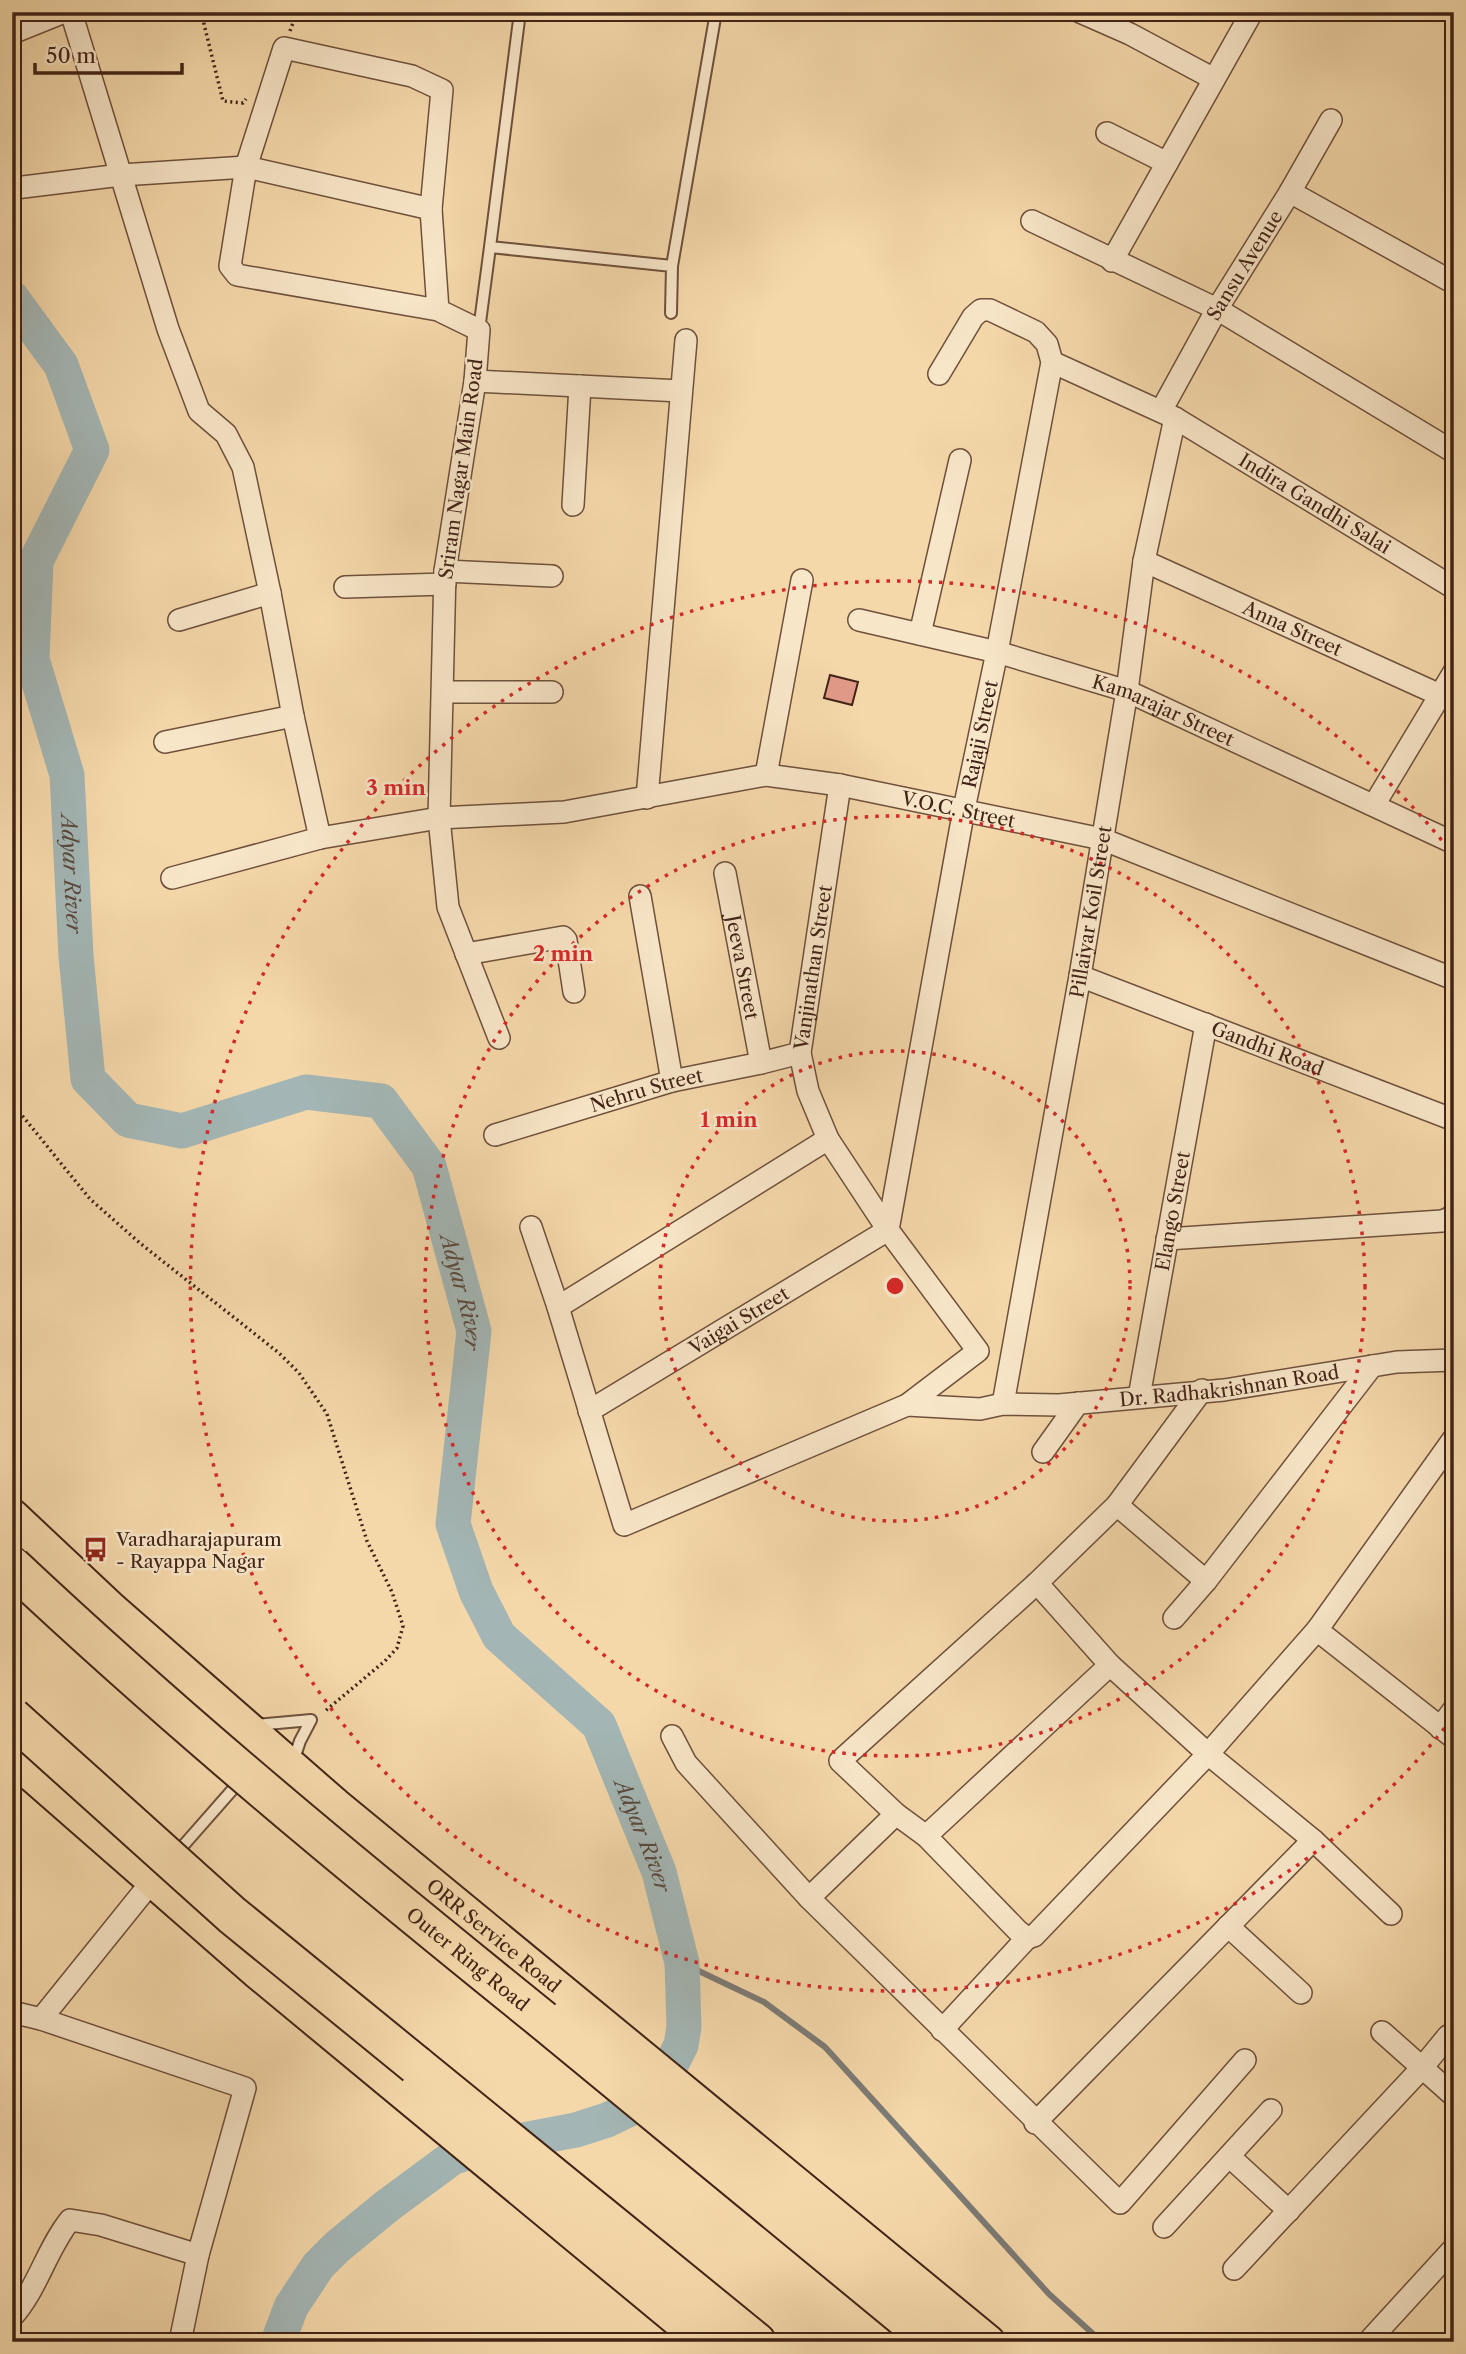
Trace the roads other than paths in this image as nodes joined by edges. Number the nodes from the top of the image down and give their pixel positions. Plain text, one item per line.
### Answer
1 (64, 12) edge
2 (71, 12) edge
3 (520, 12) edge
4 (716, 12) edge
5 (1080, 12) edge
6 (1252, 12) edge
7 (12, 33) edge
8 (1214, 79) junction
9 (1331, 120) dead end
10 (1107, 132) dead end
11 (1167, 163) junction
12 (246, 167) junction
13 (121, 175) junction
14 (15, 188) dead end
15 (1290, 192) junction
16 (431, 209) junction
17 (1032, 221) dead end
18 (490, 247) junction
19 (1112, 261) junction
20 (672, 266) junction
21 (1454, 283) edge
22 (1217, 309) junction
23 (438, 310) junction
24 (671, 313) dead end
25 (479, 330) junction
26 (686, 340) dead end
27 (1052, 362) junction
28 (939, 374) dead end
29 (475, 381) junction
30 (580, 386) junction
31 (681, 391) junction
32 (1168, 414) junction
33 (1454, 452) edge
34 (960, 460) dead end
35 (573, 505) dead end
36 (1144, 561) junction
37 (552, 576) dead end
38 (445, 578) junction
39 (803, 580) dead end
40 (345, 587) dead end
41 (1454, 588) edge
42 (270, 593) junction
43 (859, 620) dead end
44 (179, 621) dead end
45 (920, 634) junction
46 (997, 652) junction
47 (1454, 672) edge
48 (1127, 691) junction
49 (444, 692) junction
50 (552, 692) dead end
51 (1440, 695) junction
52 (293, 716) junction
53 (165, 742) dead end
54 (766, 775) junction
55 (840, 785) junction
56 (647, 798) junction
57 (1374, 805) junction
58 (964, 809) junction
59 (439, 818) junction
60 (320, 838) junction
61 (1102, 839) junction
62 (1454, 843) edge
63 (725, 873) dead end
64 (172, 878) dead end
65 (640, 896) dead end
66 (466, 954) junction
67 (1080, 976) junction
68 (1454, 979) edge
69 (574, 992) dead end
70 (1206, 1024) junction
71 (499, 1038) dead end
72 (800, 1053) junction
73 (761, 1063) junction
74 (673, 1081) junction
75 (1454, 1120) edge
76 (495, 1135) dead end
77 (828, 1139) junction
78 (1454, 1213) edge
79 (531, 1227) dead end
80 (888, 1230) junction
81 (1167, 1239) junction
82 (558, 1307) junction
83 (1454, 1360) edge
84 (1373, 1366) junction
85 (1202, 1391) junction
86 (1139, 1396) junction
87 (1078, 1403) junction
88 (1003, 1404) junction
89 (907, 1405) junction
90 (589, 1411) junction
91 (1454, 1437) edge
92 (1043, 1452) dead end
93 (12, 1493) edge
94 (1117, 1505) junction
95 (12, 1516) edge
96 (12, 1566) edge
97 (1206, 1581) junction
98 (1037, 1583) junction
99 (1174, 1618) dead end
100 (1317, 1630) junction
101 (156, 1648) junction
102 (1110, 1665) junction
103 (1454, 1709) edge
104 (12, 1717) edge
105 (1447, 1733) edge
106 (672, 1737) dead end
107 (264, 1754) junction
108 (1208, 1754) junction
109 (20, 1766) edge
110 (896, 1814) junction
111 (926, 1836) junction
112 (1313, 1840) junction
113 (153, 1880) junction
114 (810, 1898) junction
115 (1391, 1914) dead end
116 (1228, 1926) junction
117 (1027, 1938) junction
118 (1301, 1993) dead end
119 (12, 2012) edge
120 (41, 2020) junction
121 (942, 2030) junction
122 (1382, 2032) dead end
123 (1448, 2036) dead end
124 (1245, 2060) dead end
125 (622, 2063) junction
126 (1421, 2069) junction
127 (1454, 2096) edge
128 (1271, 2110) dead end
129 (682, 2112) junction
130 (1035, 2123) junction
131 (1230, 2157) junction
132 (1289, 2211) junction
133 (1164, 2227) dead end
134 (1454, 2248) edge
135 (198, 2255) junction
136 (1234, 2269) dead end
137 (12, 2318) edge
138 (180, 2342) edge
139 (705, 2342) edge
140 (755, 2342) edge
141 (934, 2342) edge
142 (988, 2342) edge
143 (1367, 2342) edge

1 - 7 street
2 - 13 street
3 - 18 lane
4 - 20 lane
5 - 8 street
6 - 8 street
8 - 11 street
9 - 15 street, Sansu Avenue
10 - 11 street
11 - 19 street
12 - 13 street
12 - 16 street
12 - 16 street
12 - 23 street
13 - 14 street
13 - 42 street
15 - 21 street
15 - 22 street, Sansu Avenue
16 - 23 street
17 - 19 street
18 - 20 lane
18 - 25 lane
19 - 22 street
20 - 24 lane
22 - 32 street, Sansu Avenue
22 - 33 street
23 - 25 street
25 - 29 street, Sriram Nagar Main Road
26 - 31 street
27 - 28 street
27 - 32 street, Indira Gandhi Salai
27 - 46 street, Rajaji Street
29 - 30 street
29 - 38 street, Sriram Nagar Main Road
30 - 31 street
30 - 35 street
31 - 56 street
32 - 36 street, Pillaiyar Koil Street
32 - 41 street, Indira Gandhi Salai
34 - 45 street
36 - 48 street, Pillaiyar Koil Street
36 - 51 street, Anna Street
37 - 38 street
38 - 40 street
38 - 49 street, Sriram Nagar Main Road
39 - 54 street
42 - 44 street
42 - 52 street
43 - 45 street, Kamarajar Street
45 - 46 street, Kamarajar Street
46 - 48 street, Kamarajar Street
46 - 58 street, Rajaji Street
47 - 51 street
48 - 57 street, Kamarajar Street
48 - 61 street, Pillaiyar Koil Street
49 - 50 street
49 - 59 street, Sriram Nagar Main Road
51 - 57 street
52 - 53 street
52 - 60 street
54 - 55 street, V.O.C. Street
54 - 56 street, V.O.C. Street
55 - 58 street, V.O.C. Street
55 - 72 street, Vanjinathan Street
56 - 59 street, V.O.C. Street
57 - 62 street, Kamarajar Street
58 - 61 street, V.O.C. Street
58 - 80 street, Rajaji Street
59 - 60 street, V.O.C. Street
59 - 66 street, Sriram Nagar Main Road
60 - 64 street, V.O.C. Street
61 - 67 street, Pillaiyar Koil Street
61 - 68 street, V.O.C. Street
63 - 73 street, Jeeva Street
65 - 74 street
66 - 69 street
66 - 71 street, Sriram Nagar Main Road
67 - 70 street, Gandhi Road
67 - 88 street, Pillaiyar Koil Street
70 - 75 street, Gandhi Road
70 - 81 street, Elango Street
72 - 73 street, Nehru Street
72 - 77 street, Vanjinathan Street
73 - 74 street, Nehru Street
74 - 76 street, Nehru Street
77 - 80 street, Vanjinathan Street
77 - 82 street
78 - 81 street
79 - 82 street
80 - 89 street, Vanjinathan Street
80 - 90 street, Vaigai Street
81 - 86 street, Elango Street
82 - 90 street
83 - 84 street, Dr. Radhakrishnan Road
84 - 85 street, Dr. Radhakrishnan Road
84 - 97 street
85 - 86 street, Dr. Radhakrishnan Road
85 - 94 street
86 - 87 street, Dr. Radhakrishnan Road
87 - 88 street, Dr. Radhakrishnan Road
87 - 92 street
88 - 89 street, Dr. Radhakrishnan Road
89 - 90 street
91 - 100 street
93 - 101 main road
94 - 97 street
94 - 98 street
95 - 101 main road, ORR Service Road
96 - 125 highway, Outer Ring Road, bridge
97 - 99 street
98 - 102 street
98 - 110 street
100 - 105 street
100 - 108 street
101 - 107 main road, ORR Service Road
102 - 108 street
102 - 111 street
103 - 105 street
104 - 140 highway, bridge
106 - 114 street
107 - 107 lane
107 - 113 lane
107 - 125 main road, ORR Service Road
108 - 112 street
108 - 117 street
109 - 113 main road
110 - 111 street
110 - 114 street
111 - 117 street
112 - 115 street
112 - 116 street
113 - 120 street
113 - 139 main road
114 - 121 street
116 - 118 street
116 - 130 street
117 - 121 street
119 - 120 street
120 - 135 street
121 - 130 street
122 - 126 street
123 - 126 street
124 - 130 street
125 - 129 highway, Outer Ring Road
126 - 127 street
126 - 132 street
128 - 131 street
129 - 141 highway, Outer Ring Road
129 - 142 main road
131 - 132 street
131 - 133 street
132 - 136 street
134 - 143 street
135 - 137 street
135 - 138 street

